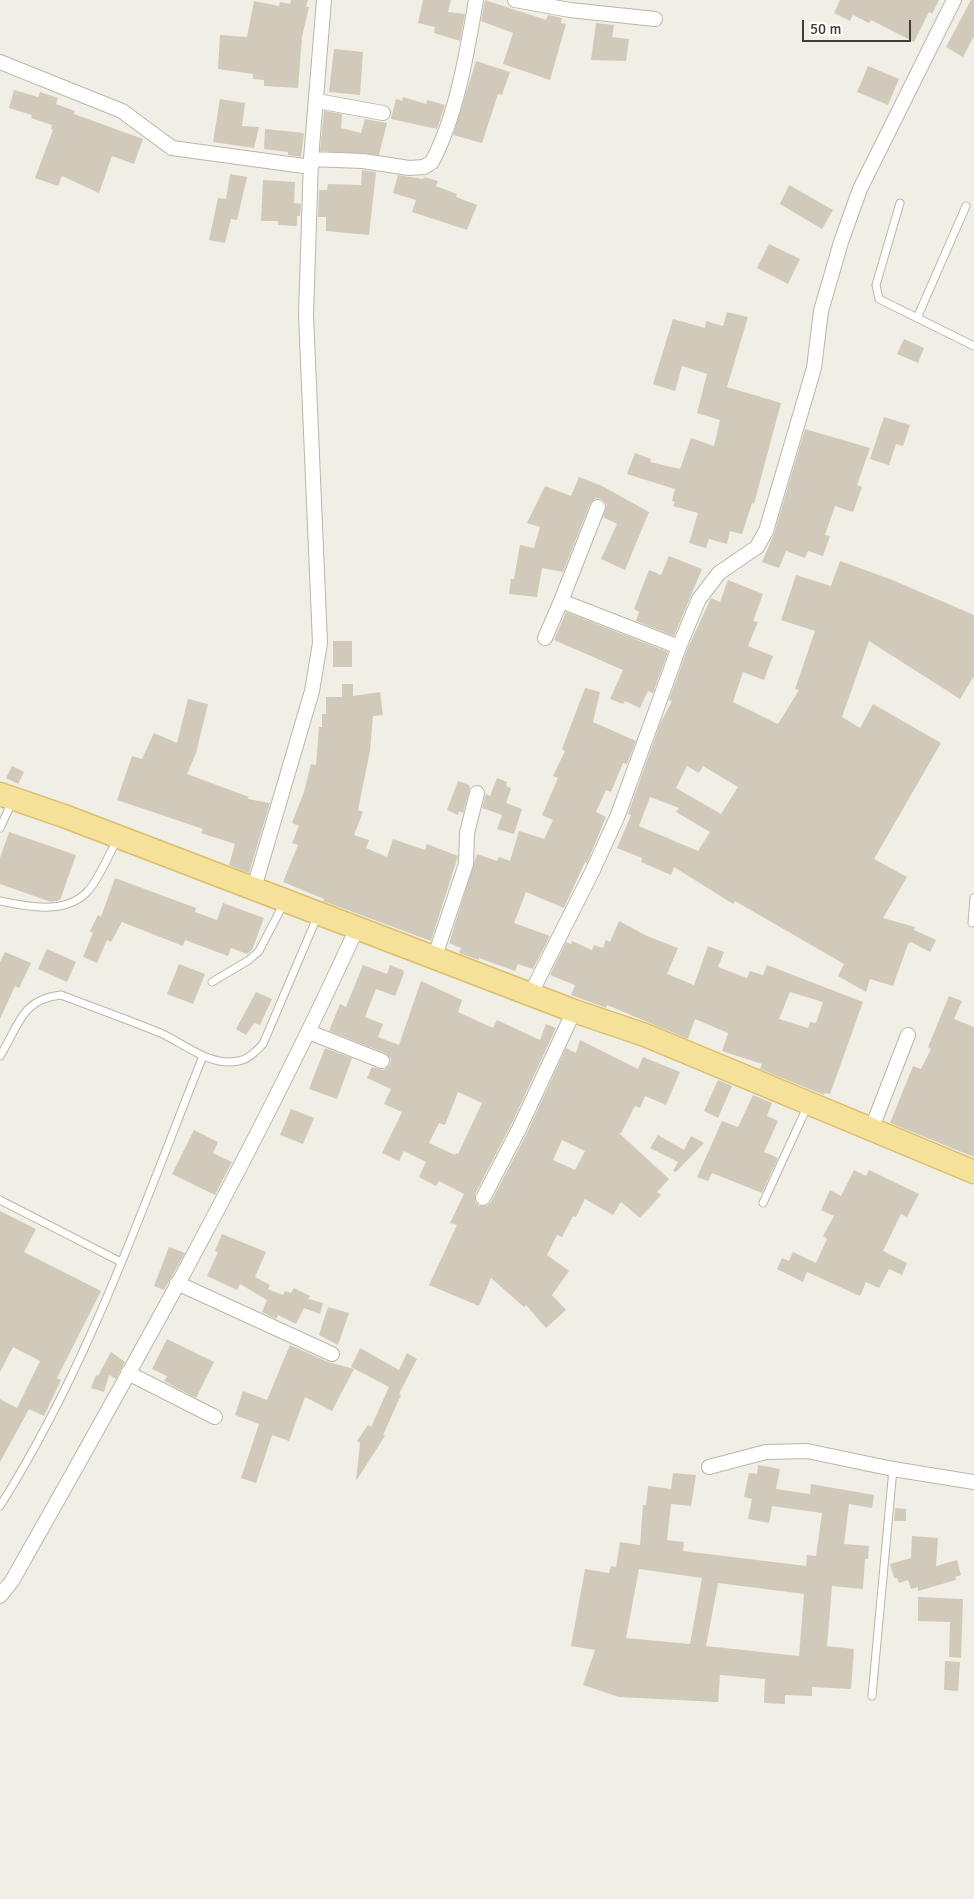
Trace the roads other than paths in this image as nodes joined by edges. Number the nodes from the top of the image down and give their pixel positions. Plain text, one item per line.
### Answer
1 (324, 0) edge
2 (476, 0) edge
3 (515, 0) edge
4 (954, 0) edge
5 (655, 19) dead end
6 (0, 62) edge
7 (317, 101) junction
8 (383, 114) dead end
9 (311, 163) junction
10 (900, 203) dead end
11 (966, 206) dead end
12 (917, 318) junction
13 (974, 346) edge
14 (598, 506) dead end
15 (561, 601) junction
16 (545, 638) dead end
17 (678, 647) junction
18 (477, 793) dead end
19 (6, 797) edge
20 (0, 828) edge
21 (118, 838) junction
22 (254, 888) junction
23 (974, 898) edge
24 (285, 900) junction
25 (0, 901) edge
26 (319, 913) junction
27 (972, 923) dead end
28 (357, 928) junction
29 (435, 956) junction
30 (212, 982) dead end
31 (531, 994) junction
32 (574, 1011) junction
33 (310, 1032) junction
34 (908, 1035) dead end
35 (0, 1056) edge
36 (202, 1056) junction
37 (382, 1061) dead end
38 (810, 1103) junction
39 (871, 1130) junction
40 (974, 1172) edge
41 (483, 1198) dead end
42 (0, 1200) edge
43 (763, 1203) dead end
44 (121, 1262) junction
45 (177, 1284) junction
46 (332, 1354) dead end
47 (128, 1373) junction
48 (215, 1417) dead end
49 (709, 1467) dead end
50 (893, 1469) junction
51 (974, 1481) edge
52 (0, 1506) edge
53 (0, 1596) edge
54 (872, 1696) dead end

1 - 7 street
2 - 9 street
3 - 5 street
4 - 17 street
6 - 9 street
7 - 8 street
7 - 9 street
9 - 22 street
10 - 12 lane
11 - 12 lane
12 - 13 lane
14 - 15 street
15 - 16 street
15 - 17 street
17 - 31 street
18 - 29 street
19 - 20 lane
19 - 21 main road
21 - 22 main road
21 - 25 lane
22 - 24 main road
23 - 27 lane
24 - 26 main road
24 - 30 lane
26 - 28 main road
26 - 36 lane
28 - 29 main road
28 - 33 street
29 - 31 main road
31 - 32 main road
32 - 38 main road
32 - 41 street
33 - 37 street
33 - 45 street
34 - 39 street
35 - 36 lane
36 - 44 lane
38 - 39 main road
38 - 43 lane
39 - 40 main road
42 - 44 lane
44 - 52 lane
45 - 46 street
45 - 47 street
47 - 48 street
47 - 53 street
49 - 50 street
50 - 51 street
50 - 54 lane

